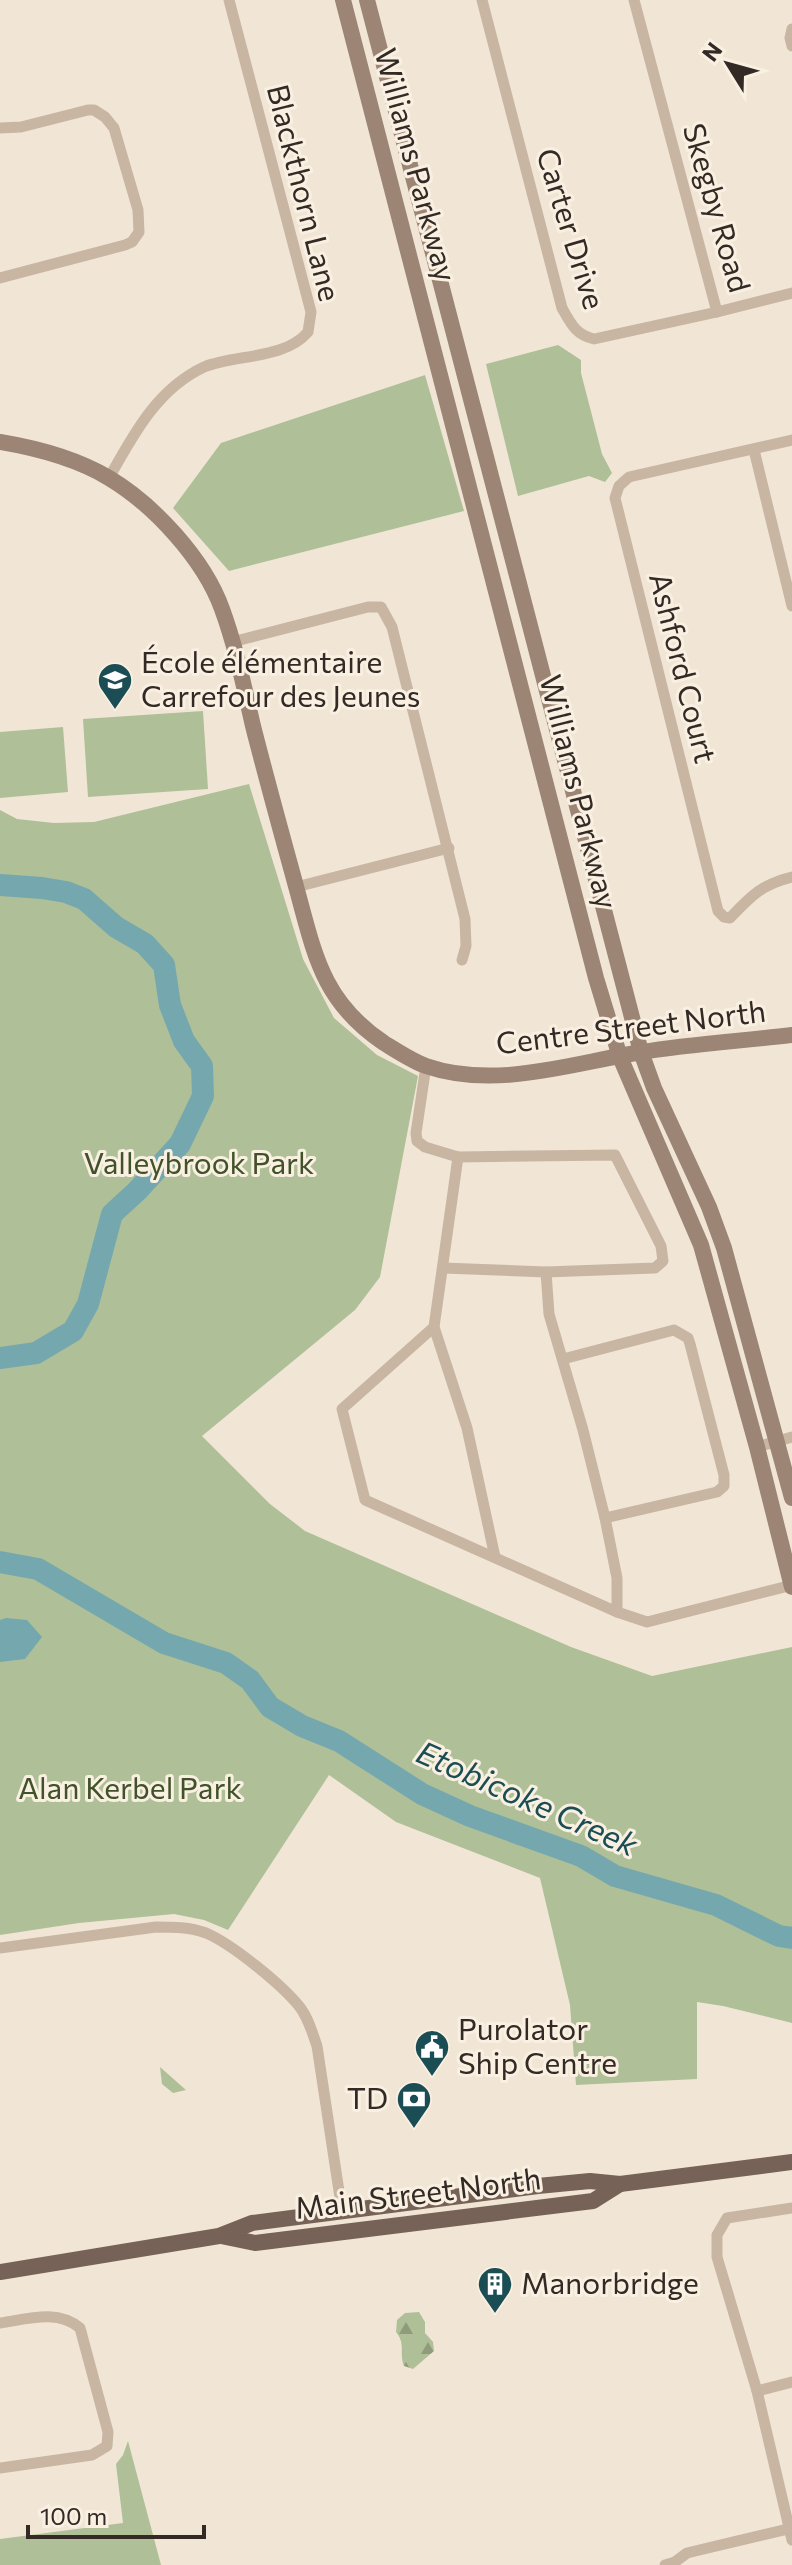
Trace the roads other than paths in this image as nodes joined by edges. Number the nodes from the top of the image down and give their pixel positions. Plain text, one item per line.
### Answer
1 (229, 0) edge
2 (343, 0) edge
3 (367, 0) edge
4 (482, 0) edge
5 (634, 0) edge
6 (792, 29) edge
7 (792, 46) edge
8 (0, 128) edge
9 (0, 278) edge
10 (792, 293) edge
11 (717, 312) junction
12 (792, 440) edge
13 (0, 442) edge
14 (754, 450) junction
15 (109, 478) junction
16 (792, 606) edge
17 (232, 642) junction
18 (449, 848) junction
19 (792, 877) edge
20 (296, 887) junction
21 (462, 960) dead end
22 (792, 1035) edge
23 (641, 1052) junction
24 (620, 1057) junction
25 (426, 1066) junction
26 (458, 1157) junction
27 (443, 1268) junction
28 (546, 1272) junction
29 (434, 1327) junction
30 (563, 1359) junction
31 (784, 1439) edge
32 (757, 1447) junction
33 (792, 1498) edge
34 (605, 1518) junction
35 (495, 1557) junction
36 (792, 1586) edge
37 (617, 1612) junction
38 (0, 1948) edge
39 (792, 2162) edge
40 (620, 2184) junction
41 (792, 2208) edge
42 (342, 2211) junction
43 (219, 2236) junction
44 (0, 2272) edge
45 (0, 2323) edge
46 (792, 2382) edge
47 (757, 2391) junction
48 (0, 2468) edge
49 (791, 2533) edge
50 (665, 2565) edge

1 - 15 street, Blackthorn Lane
2 - 24 main road, Williams Parkway
3 - 23 main road, Williams Parkway
4 - 11 street, Carter Drive
5 - 11 street, Skegby Road
6 - 7 street
8 - 9 street
10 - 11 street, Skegby Road
12 - 14 street
13 - 15 main road, Centre Street North
14 - 16 street
14 - 19 street, Ashford Court
15 - 17 main road, Centre Street North
17 - 18 street
17 - 20 main road, Centre Street North
18 - 20 street
18 - 21 street
20 - 25 main road, Centre Street North
22 - 23 main road, Centre Street North
23 - 24 main road, Centre Street North
23 - 31 main road, Williams Parkway
24 - 25 main road, Centre Street North
24 - 32 main road, Williams Parkway
25 - 26 street
26 - 27 street
26 - 28 street
27 - 28 street
27 - 29 street
28 - 30 street
29 - 35 street
29 - 35 street
30 - 34 street
30 - 34 street
31 - 32 street
31 - 33 main road, Williams Parkway
32 - 36 main road, Williams Parkway
34 - 37 street
35 - 37 street
36 - 37 street
38 - 42 street
39 - 40 main road, Main Street North
40 - 42 main road, Main Street North
40 - 43 main road, Main Street North
41 - 47 street
42 - 43 main road, Main Street North
43 - 44 main road, Main Street North
45 - 48 street
46 - 47 street
47 - 49 street
49 - 50 street

